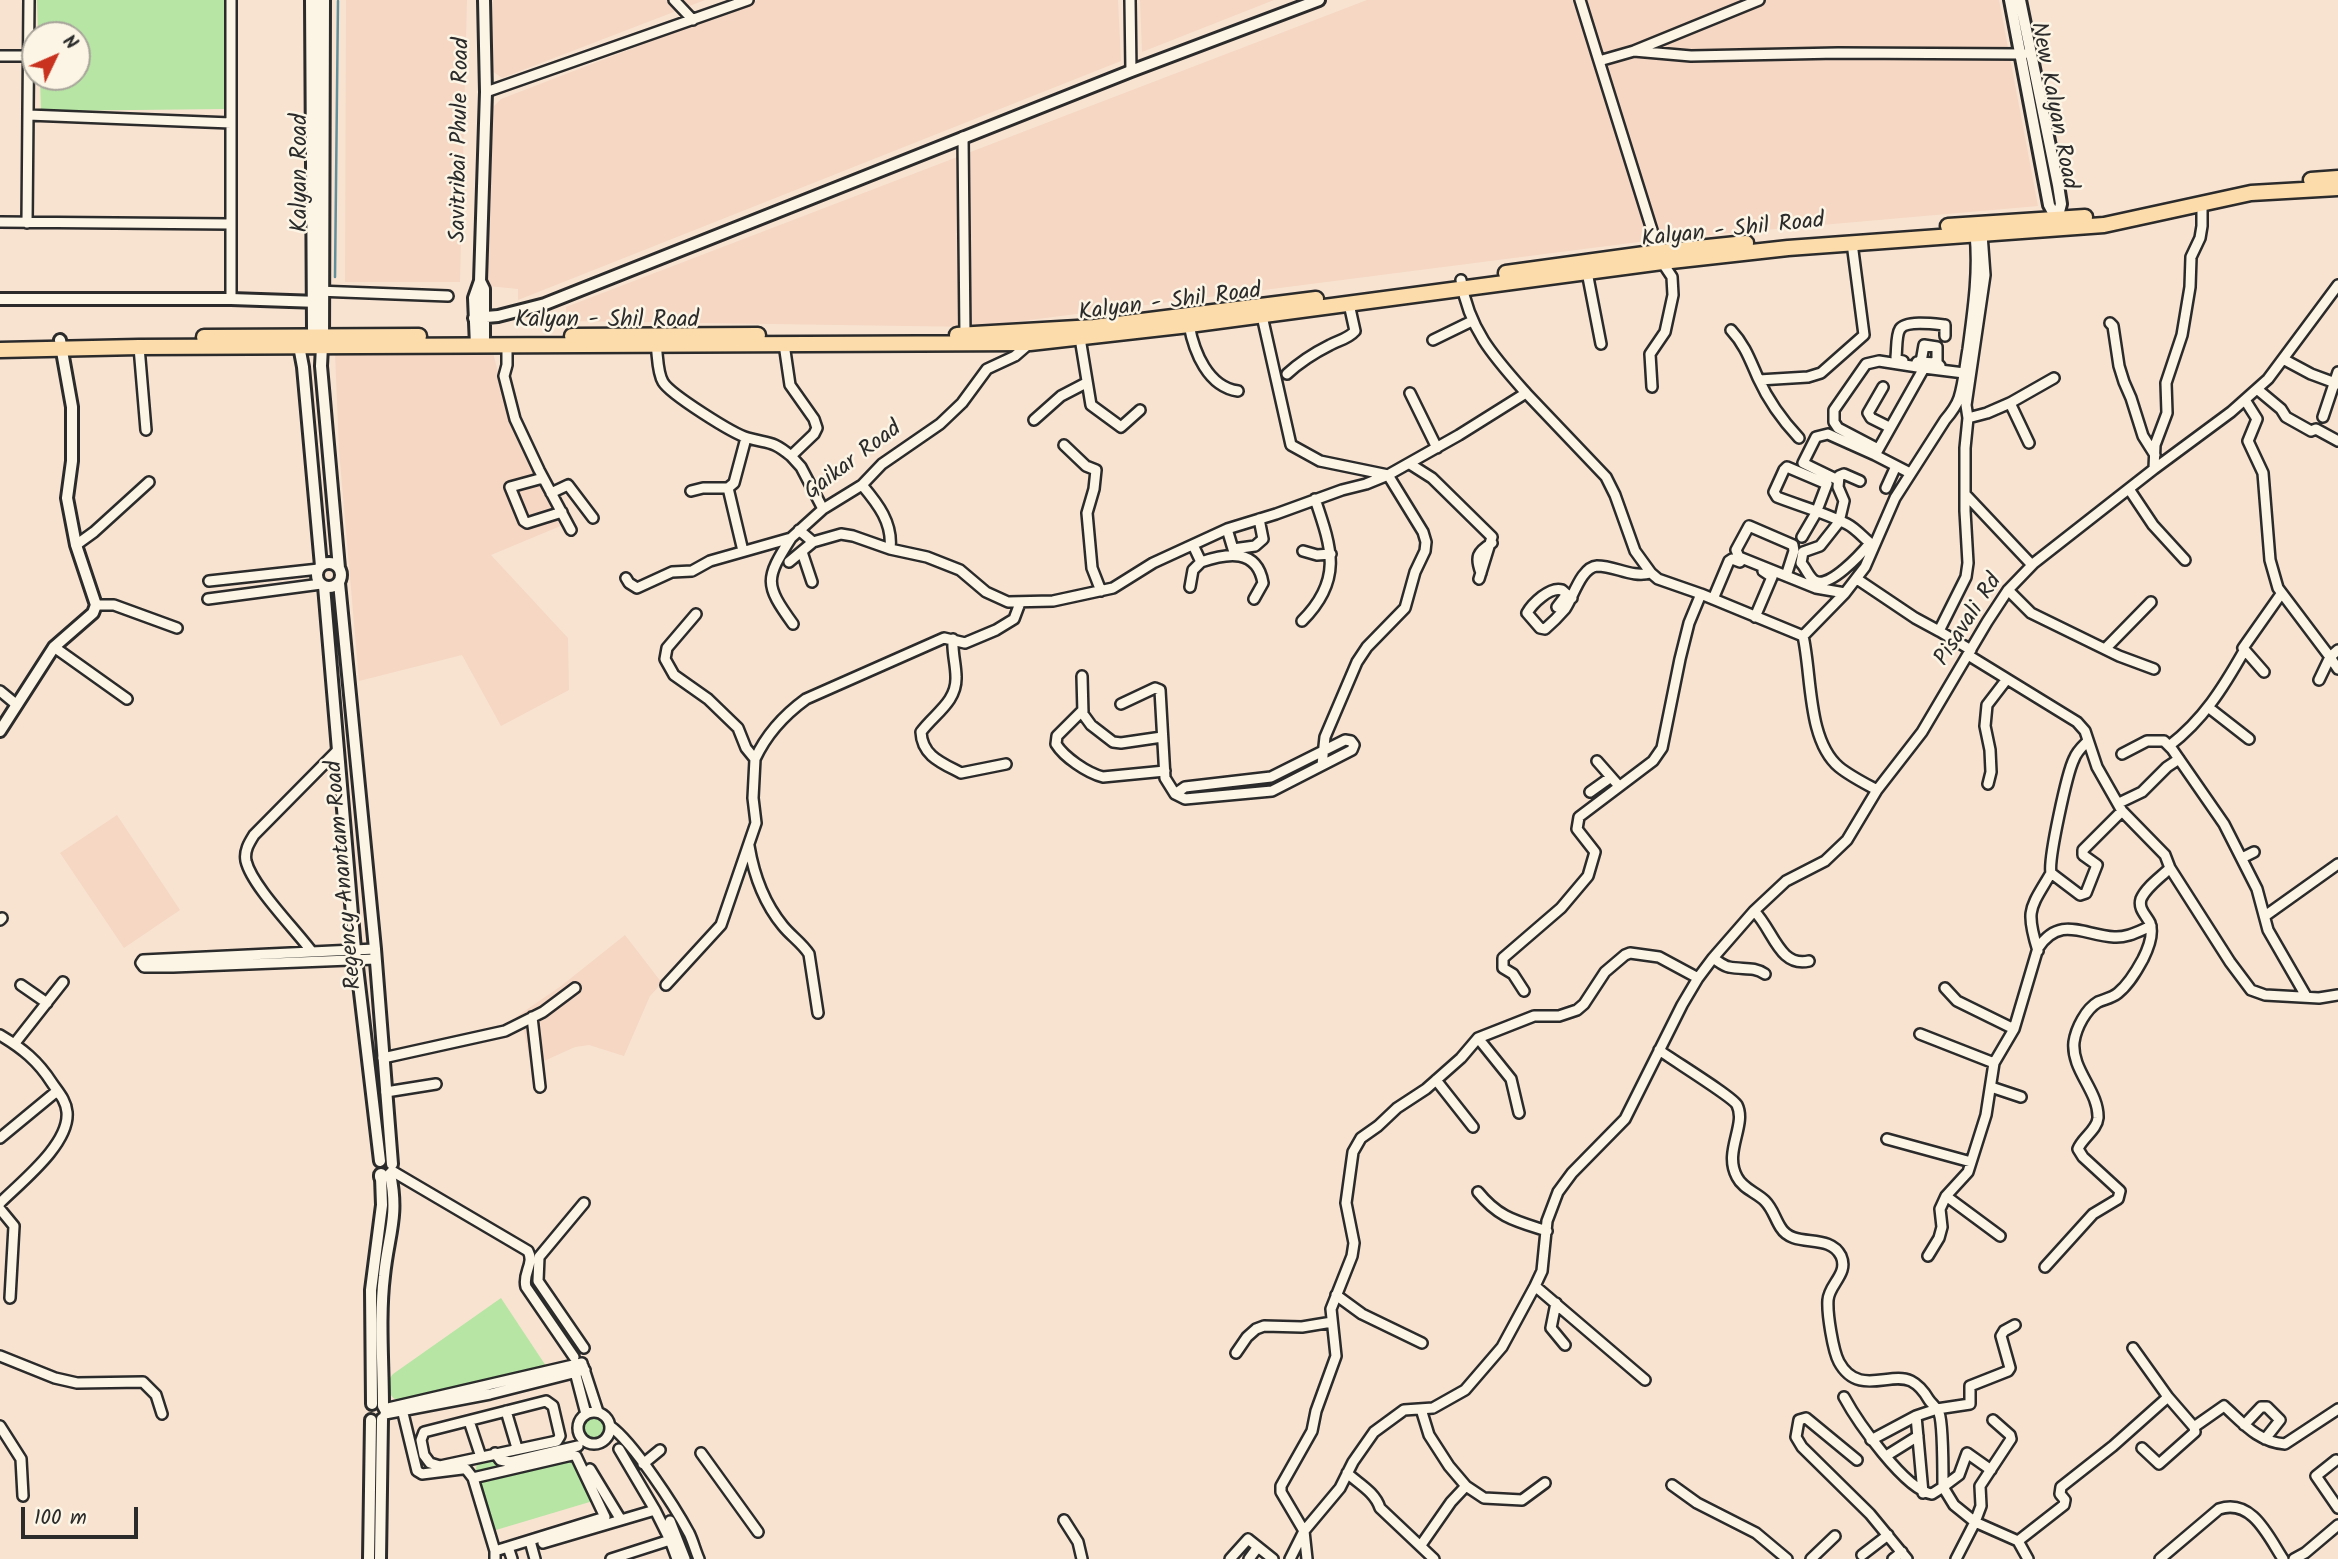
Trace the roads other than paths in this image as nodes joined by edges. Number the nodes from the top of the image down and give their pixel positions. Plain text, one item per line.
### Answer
1 (29, 0) edge
2 (231, 0) edge
3 (312, 0) edge
4 (323, 0) edge
5 (484, 0) edge
6 (674, 0) edge
7 (748, 0) edge
8 (1130, 0) edge
9 (1319, 0) edge
10 (1580, 0) edge
11 (1759, 0) edge
12 (2010, 0) edge
13 (2020, 0) edge
14 (693, 20) junction
15 (29, 21) edge
16 (1634, 51) junction
17 (2026, 54) junction
18 (0, 56) edge
19 (21, 56) edge
20 (1599, 61) junction
21 (1132, 71) junction
22 (28, 91) edge
23 (486, 92) junction
24 (28, 115) junction
25 (231, 123) junction
26 (963, 137) junction
27 (2338, 178) edge
28 (2338, 188) edge
29 (2203, 204) junction
30 (0, 222) edge
31 (27, 223) junction
32 (2056, 223) junction
33 (230, 224) junction
34 (1979, 234) junction
35 (1852, 243) junction
36 (1660, 257) junction
37 (1587, 272) junction
38 (1462, 284) junction
39 (2338, 285) edge
40 (318, 296) junction
41 (448, 296) dead end
42 (0, 299) edge
43 (231, 299) junction
44 (1349, 304) junction
45 (480, 316) junction
46 (1262, 316) junction
47 (1472, 321) junction
48 (2110, 323) dead end
49 (1916, 324) junction
50 (1189, 325) junction
51 (1731, 331) dead end
52 (965, 335) junction
53 (1916, 336) dead end
54 (1945, 336) dead end
55 (1030, 337) junction
56 (1080, 338) junction
57 (319, 340) junction
58 (738, 340) junction
59 (1433, 340) dead end
60 (0, 341) edge
61 (480, 341) junction
62 (60, 344) junction
63 (784, 344) junction
64 (1601, 344) dead end
65 (656, 345) junction
66 (299, 346) junction
67 (506, 346) junction
68 (139, 347) junction
69 (0, 350) edge
70 (2283, 359) junction
71 (1922, 365) junction
72 (321, 366) junction
73 (1938, 366) junction
74 (303, 367) junction
75 (2338, 372) edge
76 (1964, 373) junction
77 (1287, 374) dead end
78 (2054, 378) dead end
79 (1759, 380) junction
80 (1086, 383) junction
81 (2336, 383) edge
82 (1652, 387) dead end
83 (1883, 387) dead end
84 (2257, 389) junction
85 (1238, 391) dead end
86 (1410, 393) dead end
87 (1526, 393) junction
88 (2245, 400) junction
89 (2010, 403) junction
90 (1140, 410) dead end
91 (2323, 417) dead end
92 (1969, 418) junction
93 (1034, 420) dead end
94 (1889, 427) junction
95 (146, 430) dead end
96 (746, 438) junction
97 (1799, 438) dead end
98 (2338, 441) edge
99 (2029, 443) dead end
100 (1065, 445) dead end
101 (1437, 448) junction
102 (328, 452) junction
103 (1876, 452) junction
104 (311, 453) junction
105 (2155, 455) junction
106 (791, 456) junction
107 (1410, 464) junction
108 (1896, 466) junction
109 (2154, 469) junction
110 (1910, 473) junction
111 (1388, 475) junction
112 (543, 478) junction
113 (1838, 480) junction
114 (1860, 481) dead end
115 (149, 482) dead end
116 (862, 485) junction
117 (728, 488) junction
118 (1886, 488) dead end
119 (2129, 489) junction
120 (691, 491) dead end
121 (551, 493) junction
122 (1965, 494) junction
123 (1315, 499) junction
124 (823, 509) junction
125 (562, 512) junction
126 (1816, 513) junction
127 (593, 518) dead end
128 (1259, 519) junction
129 (1839, 522) junction
130 (1227, 528) junction
131 (571, 530) dead end
132 (799, 530) junction
133 (1802, 537) dead end
134 (792, 538) junction
135 (813, 542) junction
136 (76, 545) junction
137 (1193, 545) junction
138 (1872, 545) junction
139 (890, 549) junction
140 (743, 551) junction
141 (1303, 551) dead end
142 (802, 552) junction
143 (1331, 554) junction
144 (2185, 559) dead end
145 (789, 562) dead end
146 (1201, 562) junction
147 (2032, 565) junction
148 (320, 568) junction
149 (339, 568) junction
150 (1651, 573) junction
151 (1480, 576) dead end
152 (1786, 576) junction
153 (626, 578) dead end
154 (1857, 579) junction
155 (209, 581) dead end
156 (813, 582) dead end
157 (339, 583) junction
158 (323, 585) junction
159 (1190, 587) dead end
160 (2008, 590) junction
161 (1101, 591) junction
162 (1845, 593) junction
163 (1701, 594) junction
164 (2281, 594) junction
165 (1569, 596) junction
166 (208, 599) dead end
167 (1254, 599) dead end
168 (1713, 599) junction
169 (2151, 602) dead end
170 (1020, 603) junction
171 (96, 605) junction
172 (1557, 607) dead end
173 (696, 614) dead end
174 (1755, 617) junction
175 (1302, 621) dead end
176 (793, 624) dead end
177 (177, 628) dead end
178 (1939, 631) junction
179 (1803, 636) junction
180 (949, 638) junction
181 (54, 647) junction
182 (2105, 649) junction
183 (2338, 650) edge
184 (2244, 651) junction
185 (1970, 653) junction
186 (2330, 657) junction
187 (330, 667) junction
188 (348, 667) junction
189 (2154, 669) dead end
190 (2338, 669) edge
191 (2264, 672) dead end
192 (1082, 676) dead end
193 (2007, 679) junction
194 (2319, 680) dead end
195 (0, 691) edge
196 (127, 699) dead end
197 (1121, 704) dead end
198 (17, 705) junction
199 (2208, 707) junction
200 (1083, 710) junction
201 (336, 724) junction
202 (353, 724) junction
203 (0, 731) edge
204 (1163, 737) junction
205 (2249, 739) dead end
206 (2088, 741) junction
207 (2169, 746) junction
208 (338, 750) junction
209 (1323, 751) junction
210 (2122, 754) dead end
211 (755, 759) junction
212 (2179, 759) junction
213 (1597, 761) dead end
214 (1006, 764) dead end
215 (1322, 765) junction
216 (1165, 771) junction
217 (1276, 775) junction
218 (1611, 777) junction
219 (1260, 779) junction
220 (1602, 784) junction
221 (1988, 784) dead end
222 (1282, 786) junction
223 (1619, 786) junction
224 (1877, 790) junction
225 (1262, 792) junction
226 (1590, 792) dead end
227 (1610, 793) junction
228 (1175, 794) junction
229 (2121, 807) junction
230 (749, 845) junction
231 (2255, 852) dead end
232 (2242, 858) junction
233 (2338, 864) edge
234 (2170, 868) junction
235 (2051, 873) junction
236 (1754, 911) junction
237 (2265, 916) junction
238 (2151, 926) junction
239 (2038, 951) junction
240 (312, 952) junction
241 (375, 954) junction
242 (356, 955) junction
243 (1713, 958) junction
244 (1809, 961) dead end
245 (1765, 974) dead end
246 (1698, 978) junction
247 (63, 982) dead end
248 (20, 985) dead end
249 (666, 985) dead end
250 (575, 988) dead end
251 (1945, 988) dead end
252 (1524, 991) dead end
253 (2338, 995) edge
254 (2306, 996) junction
255 (47, 1003) junction
256 (818, 1013) dead end
257 (532, 1017) junction
258 (2014, 1029) junction
259 (1920, 1034) dead end
260 (0, 1035) edge
261 (1478, 1038) junction
262 (15, 1043) junction
263 (1659, 1050) junction
264 (383, 1058) junction
265 (1994, 1063) junction
266 (1436, 1080) junction
267 (436, 1084) dead end
268 (540, 1087) dead end
269 (1991, 1087) junction
270 (57, 1091) junction
271 (386, 1092) junction
272 (2021, 1097) dead end
273 (1519, 1113) dead end
274 (1473, 1127) dead end
275 (0, 1138) edge
276 (1887, 1139) dead end
277 (1971, 1162) junction
278 (386, 1170) junction
279 (1478, 1192) dead end
280 (1946, 1196) junction
281 (0, 1203) edge
282 (584, 1203) dead end
283 (0, 1209) edge
284 (1547, 1231) junction
285 (2000, 1236) dead end
286 (534, 1256) junction
287 (1928, 1256) dead end
288 (2045, 1267) dead end
289 (1535, 1286) junction
290 (1336, 1295) junction
291 (10, 1298) dead end
292 (1556, 1303) junction
293 (1332, 1322) junction
294 (2015, 1325) dead end
295 (1422, 1343) dead end
296 (1565, 1345) dead end
297 (584, 1348) dead end
298 (2133, 1348) dead end
299 (1236, 1353) dead end
300 (0, 1356) edge
301 (578, 1366) junction
302 (1645, 1380) dead end
303 (1844, 1397) dead end
304 (2168, 1397) junction
305 (401, 1408) junction
306 (1421, 1409) junction
307 (1937, 1409) junction
308 (2338, 1409) edge
309 (380, 1412) junction
310 (506, 1412) junction
311 (598, 1412) junction
312 (586, 1414) junction
313 (162, 1415) dead end
314 (1916, 1416) junction
315 (1993, 1420) dead end
316 (468, 1421) junction
317 (2244, 1425) junction
318 (0, 1426) edge
319 (610, 1426) junction
320 (2194, 1427) junction
321 (1918, 1436) junction
322 (2265, 1439) junction
323 (1871, 1440) junction
324 (578, 1446) junction
325 (517, 1448) junction
326 (2143, 1448) dead end
327 (620, 1449) dead end
328 (660, 1450) dead end
329 (701, 1452) dead end
330 (495, 1454) junction
331 (1886, 1456) junction
332 (481, 1457) junction
333 (1857, 1460) dead end
334 (2336, 1460) dead end
335 (643, 1464) junction
336 (590, 1469) dead end
337 (1991, 1470) junction
338 (1347, 1473) junction
339 (473, 1478) junction
340 (1545, 1483) dead end
341 (1672, 1485) dead end
342 (1466, 1486) junction
343 (1943, 1487) junction
344 (1923, 1493) junction
345 (23, 1496) dead end
346 (2338, 1508) edge
347 (655, 1510) junction
348 (621, 1520) junction
349 (672, 1520) junction
350 (1063, 1520) dead end
351 (1975, 1522) junction
352 (2338, 1525) edge
353 (1304, 1531) junction
354 (758, 1532) dead end
355 (1888, 1535) junction
356 (1835, 1536) dead end
357 (670, 1540) junction
358 (530, 1541) junction
359 (2018, 1541) junction
360 (543, 1543) dead end
361 (1421, 1545) junction
362 (509, 1547) junction
363 (1257, 1548) junction
364 (495, 1555) edge
365 (637, 1555) edge
366 (1862, 1555) dead end
367 (1905, 1556) edge
368 (369, 1559) edge
369 (380, 1559) edge
370 (512, 1559) edge
371 (535, 1559) edge
372 (611, 1559) edge
373 (677, 1559) edge
374 (685, 1559) edge
375 (699, 1559) edge
376 (1082, 1559) edge
377 (1230, 1559) edge
378 (1250, 1559) edge
379 (1273, 1559) edge
380 (1290, 1559) edge
381 (1307, 1559) edge
382 (1434, 1559) edge
383 (1787, 1559) edge
384 (1811, 1559) edge
385 (1893, 1559) edge
386 (1956, 1559) edge
387 (2028, 1559) edge
388 (2160, 1559) edge
389 (2283, 1559) edge
390 (2294, 1559) edge

1 - 15 street
2 - 25 street
3 - 40 main road, Kalyan Road
4 - 40 main road, Kalyan Road
5 - 23 street, Savitribai Phule Road
6 - 14 street
7 - 14 street
8 - 21 street
9 - 21 street
10 - 20 street
11 - 16 street
12 - 17 street, New Kalyan Road
13 - 17 street, New Kalyan Road
14 - 23 street
16 - 17 street
16 - 20 street
17 - 32 street, New Kalyan Road
18 - 19 street
20 - 36 street
21 - 26 street
22 - 24 street
23 - 45 street, Savitribai Phule Road
24 - 25 street
24 - 31 street
25 - 33 street
26 - 45 street
26 - 52 street
27 - 32 main road, Kalyan - Shil Road
28 - 29 main road, Kalyan - Shil Road
29 - 32 main road, Kalyan - Shil Road
29 - 105 street
30 - 31 street
31 - 33 street
32 - 34 main road, Kalyan - Shil Road
32 - 36 main road, Kalyan - Shil Road
33 - 43 street
34 - 35 main road, Kalyan - Shil Road
34 - 76 street
34 - 92 street
35 - 36 main road, Kalyan - Shil Road
35 - 79 street
36 - 37 main road, Kalyan - Shil Road
36 - 38 main road, Kalyan - Shil Road
36 - 82 street
37 - 38 main road, Kalyan - Shil Road
37 - 64 street
38 - 44 main road, Kalyan - Shil Road
38 - 47 street
38 - 55 main road, Kalyan - Shil Road
39 - 70 street, Pisavali Rd
40 - 41 street
40 - 43 street
40 - 57 main road, Kalyan Road
42 - 43 street
44 - 46 main road, Kalyan - Shil Road
44 - 77 street
45 - 61 street, Savitribai Phule Road
46 - 50 main road, Kalyan - Shil Road
46 - 111 street
47 - 59 street
47 - 87 street
48 - 105 street
49 - 53 street
49 - 54 street
49 - 71 street
50 - 56 main road, Kalyan - Shil Road
50 - 85 street
51 - 79 street
52 - 55 main road, Kalyan - Shil Road
52 - 58 main road, Kalyan - Shil Road
55 - 56 main road, Kalyan - Shil Road
55 - 63 main road, Kalyan - Shil Road
55 - 116 street, Gaikar Road
56 - 80 street
57 - 61 main road, Kalyan - Shil Road
57 - 62 main road, Kalyan - Shil Road
57 - 66 main road, Kalyan - Shil Road
57 - 72 street
57 - 74 street
58 - 61 main road, Kalyan - Shil Road
58 - 63 main road, Kalyan - Shil Road
58 - 65 main road, Kalyan - Shil Road
60 - 62 main road, Kalyan - Shil Road
61 - 67 main road, Kalyan - Shil Road
62 - 68 main road, Kalyan - Shil Road
62 - 69 main road, Kalyan - Shil Road
62 - 136 street
63 - 106 street
65 - 67 main road, Kalyan - Shil Road
65 - 96 street
66 - 68 main road, Kalyan - Shil Road
66 - 74 street
67 - 112 street
68 - 95 street
70 - 81 street
70 - 84 street, Pisavali Rd
71 - 73 street
71 - 73 street
71 - 94 street
71 - 103 street
72 - 74 street
72 - 102 street
73 - 76 street
74 - 104 street
75 - 81 street
76 - 110 street
78 - 89 street
79 - 97 street
80 - 90 street
80 - 93 street
81 - 91 street
83 - 94 street
84 - 88 street, Pisavali Rd
84 - 98 street
86 - 101 street
87 - 101 street
87 - 150 street
88 - 109 street, Pisavali Rd
88 - 164 street
89 - 92 street
89 - 99 street
92 - 122 street
94 - 103 street
96 - 106 street
96 - 117 street
100 - 161 street
101 - 107 street
102 - 104 street
102 - 149 street
103 - 108 street
103 - 113 street
104 - 148 street
105 - 109 street
106 - 124 street
107 - 111 street
107 - 151 street
108 - 110 street
108 - 118 street
109 - 119 street, Pisavali Rd
110 - 138 street
111 - 123 street
111 - 209 street
112 - 121 street
112 - 125 street
113 - 114 street
113 - 129 street
115 - 136 street
116 - 124 street, Gaikar Road
116 - 139 street
117 - 120 street
117 - 140 street
119 - 144 street
119 - 147 street, Pisavali Rd
121 - 125 street
121 - 127 street
122 - 147 street
122 - 178 street
123 - 128 street
123 - 143 street
124 - 132 street, Gaikar Road
125 - 131 street
126 - 126 street
126 - 129 street
126 - 133 street
128 - 130 street
128 - 130 street
129 - 138 street
129 - 138 street
130 - 137 street
132 - 134 street
132 - 135 street, Gaikar Road
134 - 140 street
134 - 176 street
135 - 139 street, Gaikar Road
135 - 142 street
136 - 171 street
137 - 146 street
137 - 161 street
138 - 154 street
139 - 170 street, Gaikar Road
140 - 153 street
141 - 143 street
142 - 145 street
142 - 156 street
143 - 175 street
146 - 159 street
146 - 167 street
147 - 160 street, Pisavali Rd
148 - 149 street
148 - 155 street
148 - 158 street
149 - 157 street
150 - 163 street
150 - 165 street
152 - 152 street
152 - 162 street
154 - 162 street
154 - 178 street
157 - 158 street
157 - 188 street, Regency Anantam Road
158 - 166 street
158 - 187 street, Regency Anantam Road
160 - 182 street
160 - 185 street, Pisavali Rd
161 - 170 street
162 - 179 street
163 - 168 street
163 - 223 street
164 - 184 street
164 - 186 street
165 - 165 street
165 - 172 street
168 - 174 street
168 - 174 street
169 - 182 street
170 - 180 street
171 - 177 street
171 - 181 street
173 - 211 street
174 - 179 street
178 - 185 street
179 - 224 street
180 - 211 street
180 - 214 street
181 - 196 street
181 - 198 street
182 - 189 street
183 - 186 street
184 - 191 street
184 - 199 street
185 - 193 street
185 - 224 street, Pisavali Rd
186 - 190 street
186 - 194 street
187 - 188 street
187 - 201 street, Regency Anantam Road
188 - 202 street, Regency Anantam Road
192 - 200 street
193 - 206 street
193 - 221 street
195 - 198 street
197 - 204 street
198 - 203 street
199 - 205 street
199 - 207 street
200 - 204 street
200 - 216 street
201 - 202 street
201 - 208 street, Regency Anantam Road
202 - 241 street, Regency Anantam Road
204 - 216 street
206 - 229 street
206 - 235 street
207 - 210 street
207 - 212 street
208 - 240 street
208 - 242 street, Regency Anantam Road
209 - 215 street
209 - 215 street
209 - 217 street
211 - 230 street
212 - 229 street
212 - 232 street
213 - 218 street
215 - 222 street
216 - 228 street
217 - 219 street
217 - 222 street
218 - 220 street
218 - 223 street
219 - 225 street
219 - 228 street
220 - 226 street
220 - 227 street
222 - 225 street
223 - 227 street
224 - 236 street, Pisavali Rd
225 - 228 street
227 - 252 street
229 - 234 street
229 - 235 street
230 - 249 street
230 - 256 street
231 - 232 street
232 - 237 street
233 - 237 street
234 - 238 street
234 - 254 street
235 - 239 street
236 - 243 street, Pisavali Rd
236 - 244 street
237 - 254 street
238 - 239 street
238 - 288 street
239 - 258 street
240 - 242 street
240 - 242 street
241 - 242 street
241 - 264 street, Regency Anantam Road
242 - 278 street, Regency Anantam Road
243 - 245 street
243 - 246 street, Pisavali Rd
246 - 261 street
246 - 263 street, Pisavali Rd
247 - 255 street
248 - 255 street
250 - 257 street
251 - 258 street
253 - 254 street
255 - 262 street
257 - 264 street
257 - 268 street
258 - 265 street
259 - 265 street
260 - 262 street
261 - 266 street
261 - 273 street
262 - 270 street
263 - 284 street, Pisavali Rd
263 - 307 street
264 - 271 street, Regency Anantam Road
265 - 269 street
266 - 274 street
266 - 290 street
267 - 271 street
269 - 272 street
269 - 277 street
270 - 275 street
270 - 281 street
271 - 278 street, Regency Anantam Road
276 - 277 street
277 - 280 street
278 - 286 street
278 - 309 street
279 - 284 street
280 - 285 street
280 - 287 street
282 - 286 street
283 - 291 street
284 - 289 street, Pisavali Rd
286 - 297 street
286 - 301 street
289 - 292 street
289 - 306 street, Pisavali Rd
290 - 293 street
290 - 295 street
292 - 296 street
292 - 302 street
293 - 299 street
293 - 353 street
294 - 307 street
298 - 304 street
300 - 313 street
301 - 305 street
301 - 311 street
301 - 312 street
303 - 323 street
304 - 320 street
304 - 359 street
305 - 309 street
305 - 339 street
306 - 338 street, Pisavali Rd
306 - 342 street
307 - 314 street
307 - 343 street
308 - 322 street
309 - 368 street
309 - 369 street
310 - 316 street
310 - 325 street
310 - 325 street
311 - 312 street
311 - 319 street
312 - 324 street
314 - 321 street
314 - 323 street
315 - 337 street
316 - 332 street
316 - 332 street
317 - 320 street
317 - 322 street
317 - 322 street
318 - 345 street
319 - 324 street
319 - 335 street
320 - 326 street
321 - 331 street
321 - 344 street
323 - 331 street
324 - 330 street
324 - 339 street
324 - 358 street
325 - 330 street
327 - 347 street
328 - 335 street
329 - 354 street
330 - 332 street
331 - 344 street
333 - 355 street
334 - 346 street
335 - 349 street
336 - 348 street
337 - 343 street
337 - 351 street
338 - 353 street, Pisavali Rd
338 - 361 street
339 - 364 street
340 - 342 street
341 - 383 street
342 - 361 street
343 - 344 street
343 - 351 street
347 - 348 street
347 - 357 street
348 - 360 street
349 - 374 street
349 - 375 street
350 - 376 street
351 - 359 street
351 - 386 street
352 - 390 street
353 - 380 street, Pisavali Rd
353 - 381 street
355 - 366 street
355 - 367 street
356 - 384 street
357 - 365 street
357 - 373 street
358 - 362 street
358 - 371 street
359 - 387 street
361 - 382 street
362 - 364 street
362 - 370 street
363 - 377 street
363 - 378 street
363 - 379 street
365 - 372 street
367 - 385 street
388 - 389 street

